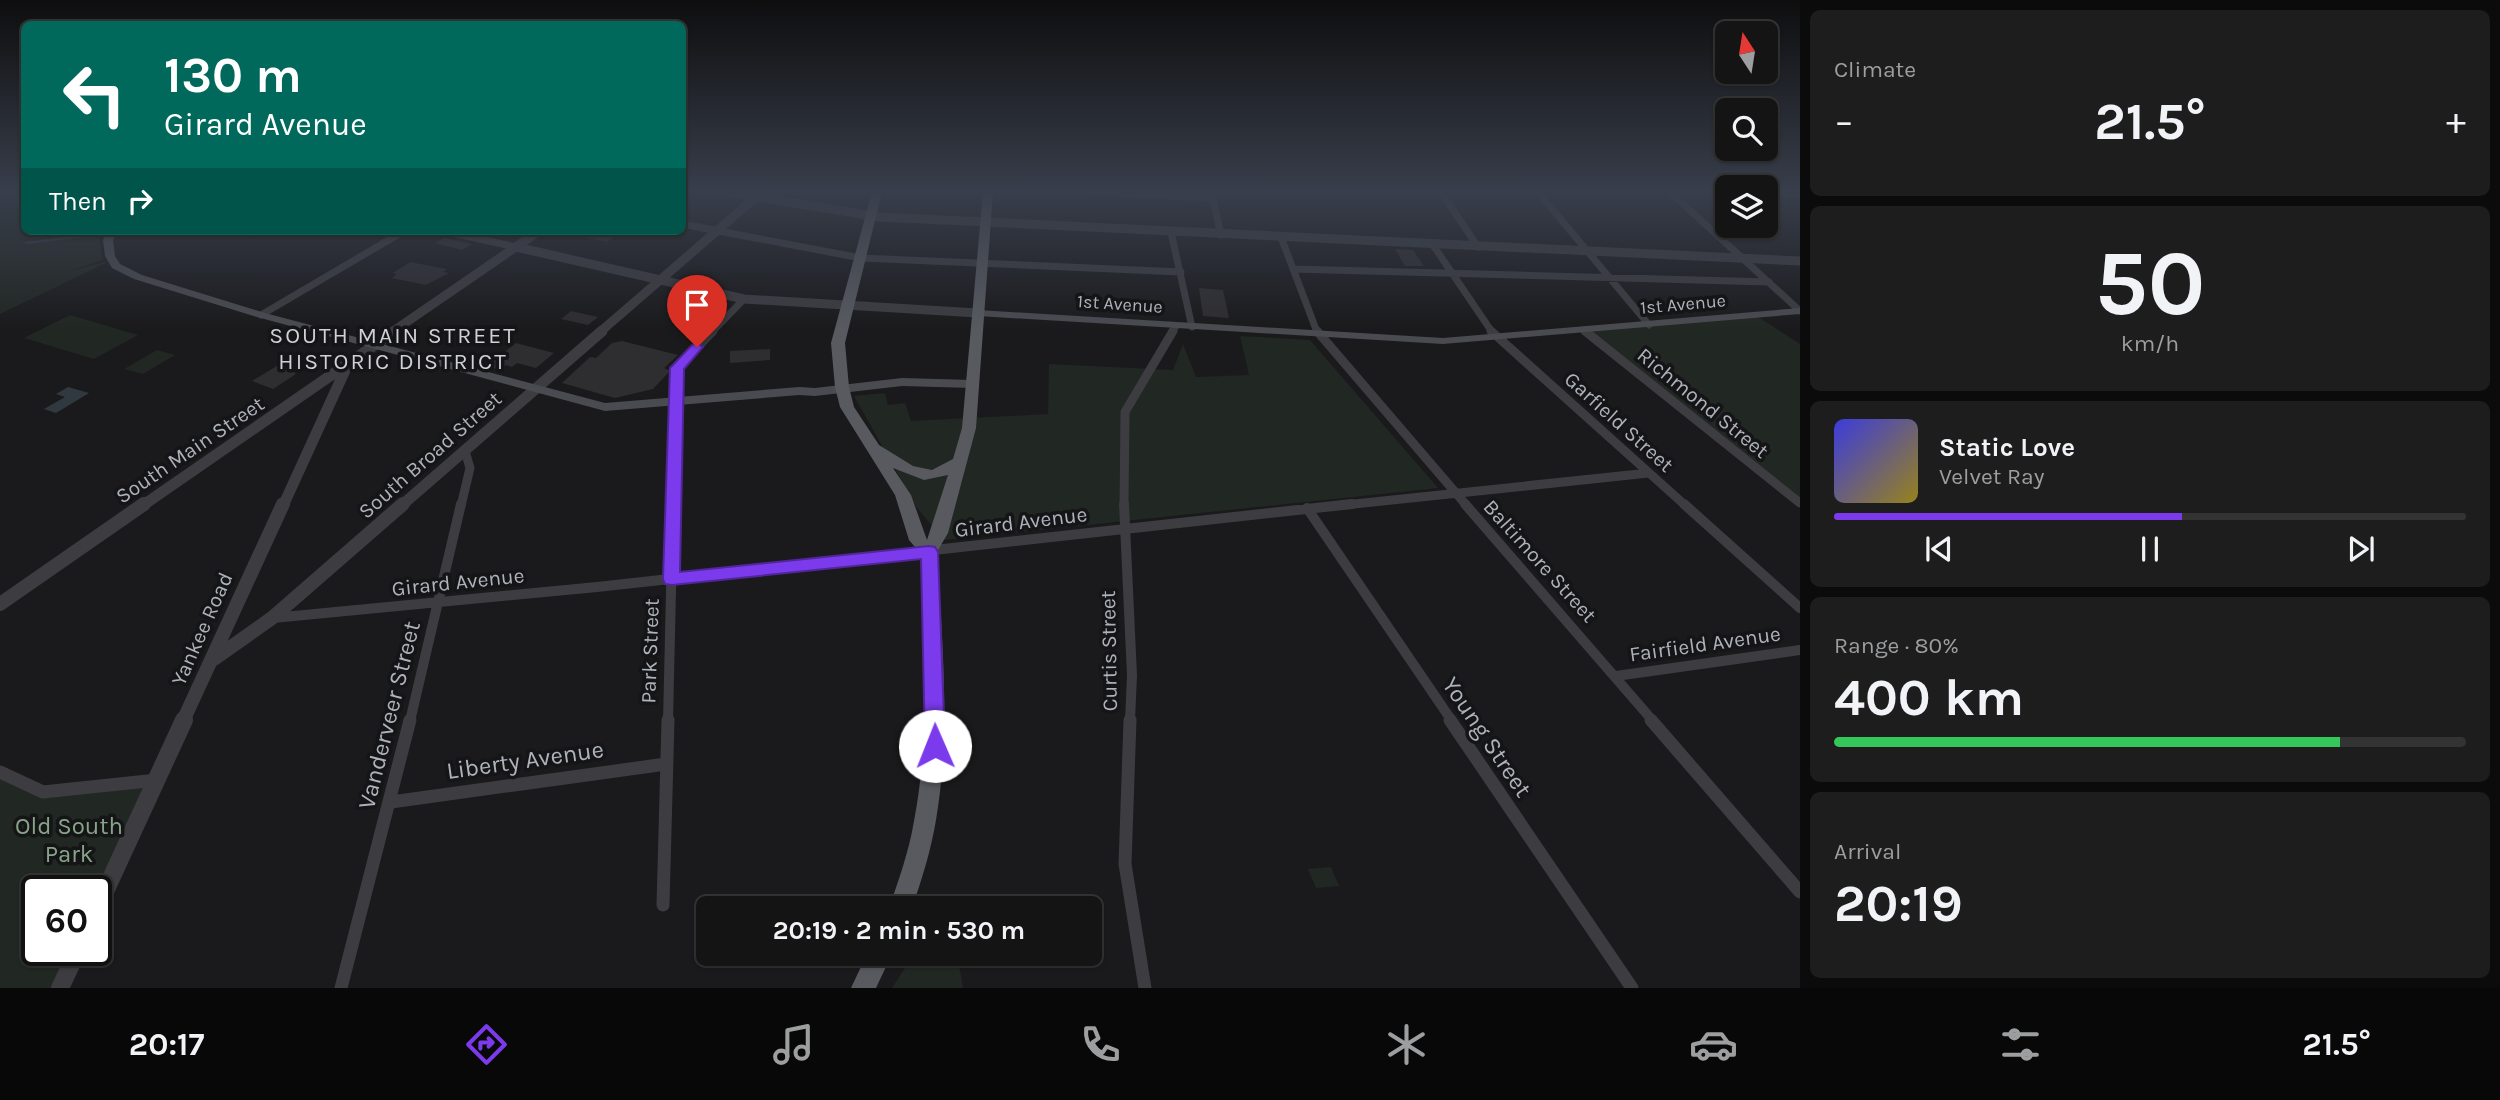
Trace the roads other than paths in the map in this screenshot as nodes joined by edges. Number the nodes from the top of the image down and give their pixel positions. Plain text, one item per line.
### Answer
1 (109, 238) edge
2 (392, 238) edge
3 (475, 238) edge
4 (529, 238) edge
5 (709, 238) edge
6 (759, 238) edge
7 (866, 238) edge
8 (984, 238) edge
9 (1173, 238) edge
10 (1281, 238) edge
11 (1302, 238) edge
12 (1472, 238) edge
13 (1577, 238) edge
14 (1720, 238) edge
15 (1433, 245) junction
16 (516, 247) junction
17 (1478, 247) junction
18 (1589, 253) junction
19 (861, 258) junction
20 (1743, 259) junction
21 (1800, 261) edge
22 (983, 264) junction
23 (1293, 269) junction
24 (1181, 272) junction
25 (1453, 274) junction
26 (1611, 278) junction
27 (659, 281) junction
28 (1769, 282) junction
29 (744, 299) junction
30 (847, 306) junction
31 (1800, 311) edge
32 (978, 313) junction
33 (261, 315) junction
34 (1649, 325) junction
35 (1176, 326) junction
36 (1192, 327) junction
37 (1584, 330) junction
38 (1318, 334) junction
39 (1499, 337) junction
40 (376, 345) junction
41 (348, 365) junction
42 (972, 384) junction
43 (842, 387) junction
44 (537, 388) junction
45 (674, 401) junction
46 (872, 445) junction
47 (465, 451) junction
48 (961, 461) junction
49 (1650, 473) junction
50 (1453, 493) junction
51 (1800, 503) edge
52 (1307, 508) junction
53 (1124, 529) junction
54 (929, 552) junction
55 (672, 579) junction
56 (0, 604) edge
57 (438, 604) junction
58 (1800, 608) edge
59 (272, 618) junction
60 (1800, 650) edge
61 (214, 659) junction
62 (1616, 676) junction
63 (666, 764) junction
64 (0, 772) edge
65 (158, 780) junction
66 (391, 802) junction
67 (112, 877) edge
68 (1800, 892) edge
69 (905, 896) edge
70 (663, 905) dead end
71 (70, 966) edge
72 (874, 966) edge
73 (60, 988) edge
74 (341, 988) edge
75 (863, 988) edge
76 (1145, 988) edge
77 (1632, 988) edge

1 - 33 main road
2 - 33 street
3 - 16 street, 1st Avenue
4 - 16 street, South Main Street
5 - 27 street, South Broad Street
6 - 19 street
7 - 19 main road
8 - 22 main road
9 - 24 street
10 - 23 street, Baltimore Street
11 - 15 street
12 - 17 street
13 - 18 street
14 - 20 street
15 - 17 street
15 - 25 street, Garfield Street
16 - 27 street, 1st Avenue
16 - 40 street, South Main Street
17 - 18 street
18 - 20 street
18 - 26 street
19 - 22 street
19 - 30 main road
20 - 21 street
20 - 28 street
22 - 24 street
22 - 32 main road
23 - 25 street
23 - 38 street, Baltimore Street
24 - 36 street
25 - 26 street
25 - 39 street, Garfield Street
26 - 28 street
26 - 34 street
27 - 29 street, 1st Avenue
27 - 44 street, South Broad Street
28 - 31 street
29 - 30 street, 1st Avenue
29 - 45 street, Park Street
30 - 32 street, 1st Avenue
30 - 43 main road
31 - 34 main road, 1st Avenue
32 - 35 main road, 1st Avenue
32 - 42 main road
33 - 40 main road
34 - 37 main road, 1st Avenue
35 - 36 main road, 1st Avenue
35 - 53 street, Curtis Street
36 - 38 main road, 1st Avenue
37 - 39 main road, 1st Avenue
37 - 51 street, Richmond Street
38 - 39 main road, 1st Avenue
38 - 50 street, Baltimore Street
39 - 49 street, Garfield Street
40 - 41 street, South Main Street
40 - 44 main road
41 - 56 street, South Main Street
41 - 61 street, Yankee Road
42 - 43 main road
42 - 48 main road
43 - 45 main road
43 - 46 main road
44 - 45 main road
44 - 47 street, South Broad Street
45 - 55 street, Park Street
46 - 48 main road
46 - 54 main road
47 - 57 street, Vanderveer Street
47 - 59 street, South Broad Street
48 - 54 main road
49 - 50 street, Girard Avenue
49 - 58 street, Garfield Street
50 - 52 street, Girard Avenue
50 - 62 street, Baltimore Street
52 - 53 street, Girard Avenue
52 - 77 street, Young Street
53 - 54 street, Girard Avenue
53 - 76 street, Curtis Street
54 - 55 street, Girard Avenue
54 - 69 main road
55 - 57 street, Girard Avenue
55 - 63 street, Park Street
57 - 59 street, Girard Avenue
57 - 66 street, Vanderveer Street
59 - 61 street, South Broad Street
60 - 62 street, Fairfield Avenue
61 - 65 street, Yankee Road
62 - 68 street, Baltimore Street
63 - 66 street, Liberty Avenue
63 - 70 street, Park Street
64 - 65 street
65 - 67 street, Yankee Road
66 - 74 street, Vanderveer Street
71 - 73 street
72 - 75 main road

